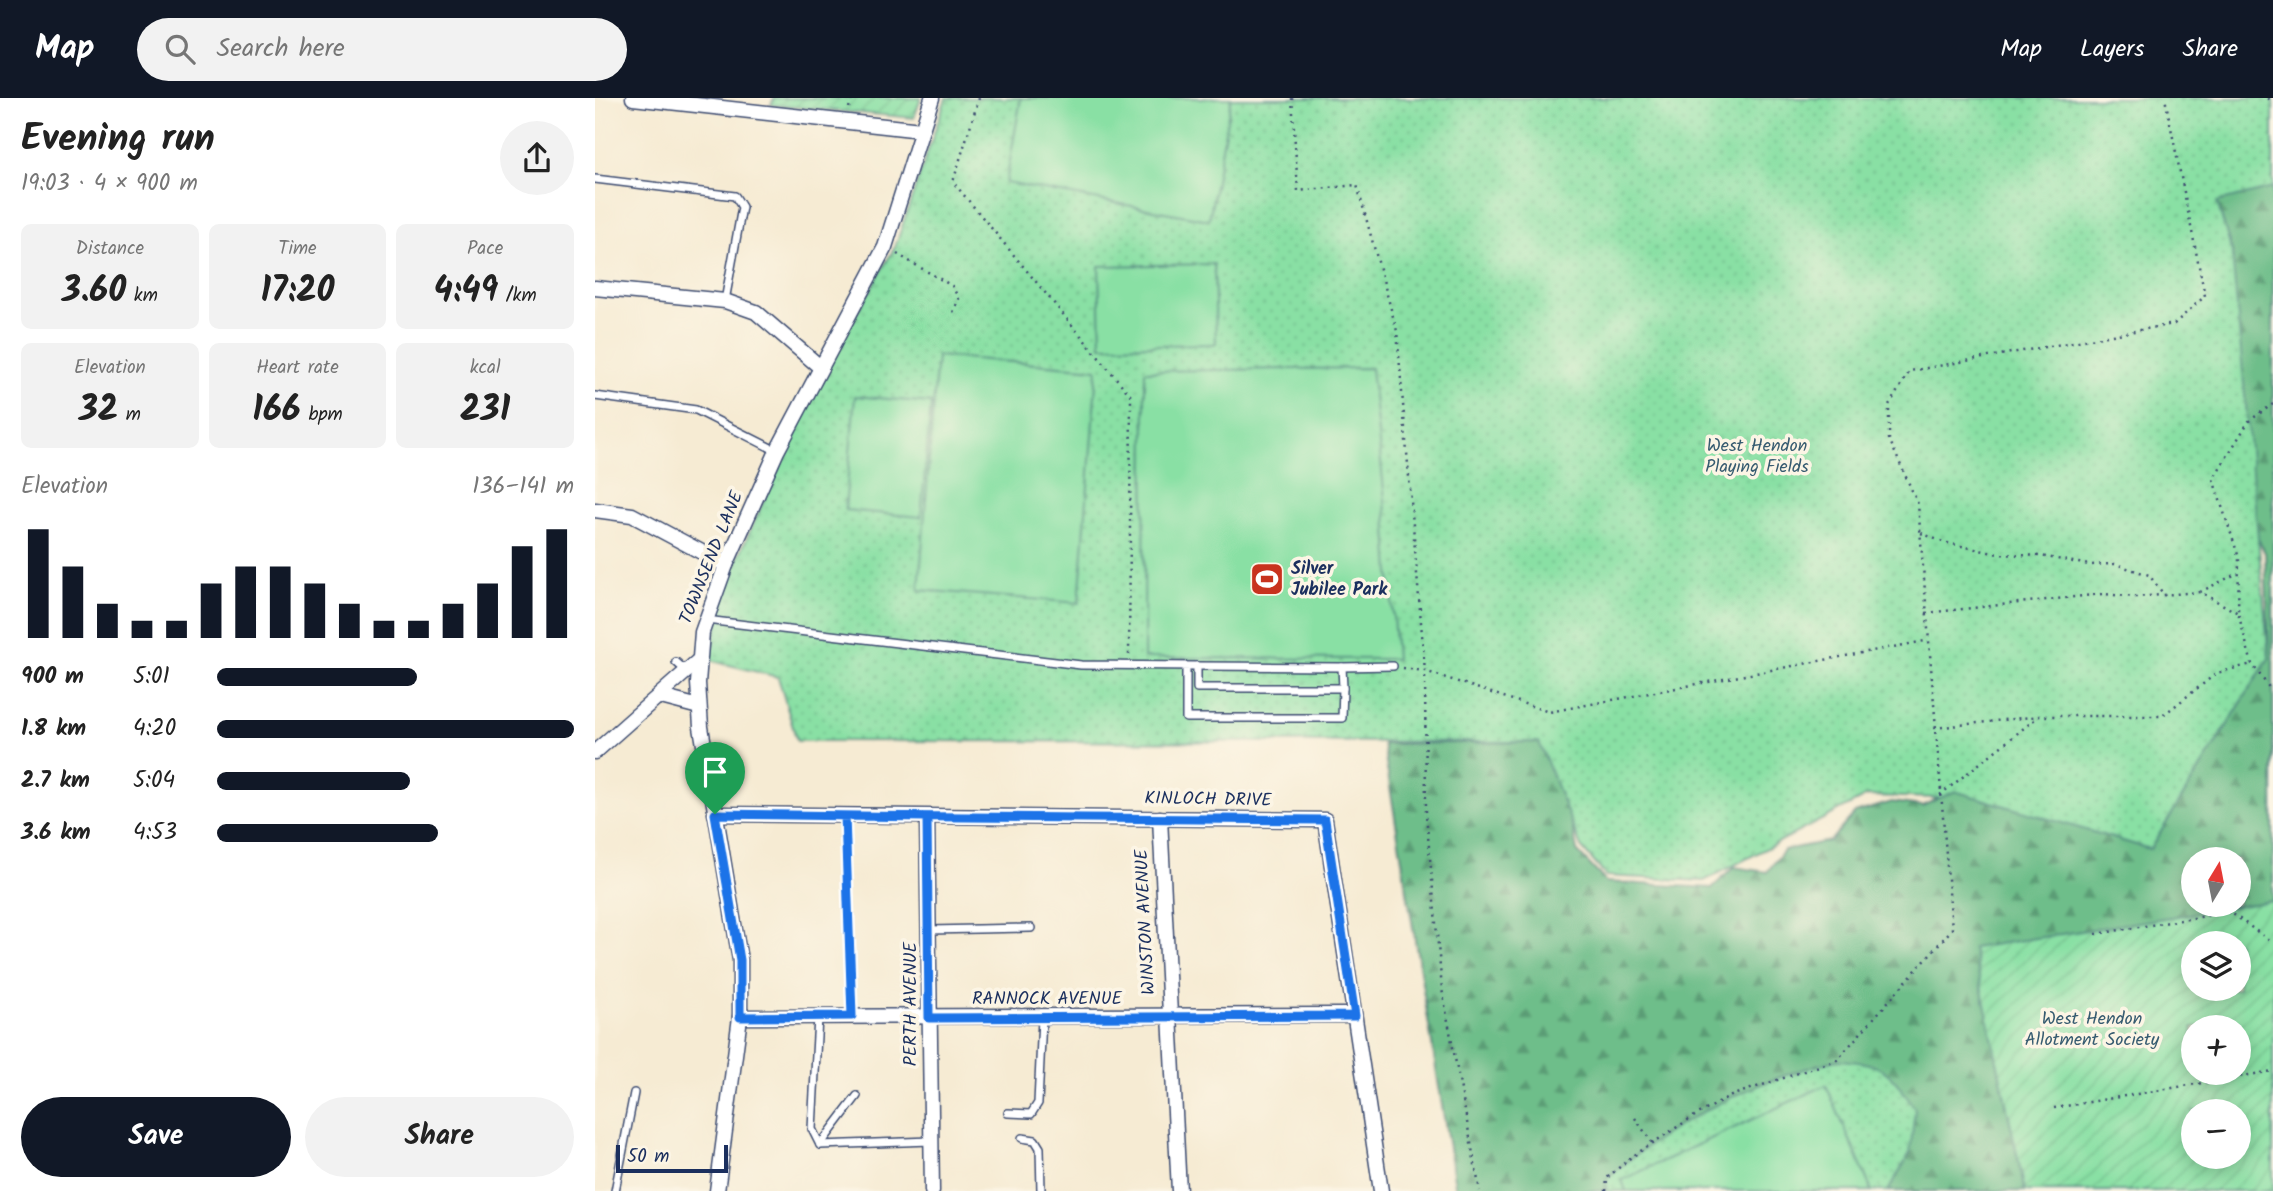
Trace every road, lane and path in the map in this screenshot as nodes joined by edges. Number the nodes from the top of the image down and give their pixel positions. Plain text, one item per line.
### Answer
1 (633, 98) edge
2 (932, 98) edge
3 (979, 98) edge
4 (1292, 98) edge
5 (2165, 98) edge
6 (2268, 98) edge
7 (659, 99) edge
8 (2273, 102) edge
9 (921, 130) junction
10 (595, 179) edge
11 (885, 247) junction
12 (595, 288) edge
13 (725, 301) junction
14 (951, 317) dead end
15 (820, 367) junction
16 (595, 396) edge
17 (2273, 404) edge
18 (777, 452) junction
19 (595, 510) edge
20 (1920, 532) junction
21 (726, 565) junction
22 (2240, 573) junction
23 (2200, 592) junction
24 (2165, 596) junction
25 (1925, 613) junction
26 (2238, 613) junction
27 (705, 620) junction
28 (1927, 640) junction
29 (2252, 664) junction
30 (687, 665) junction
31 (1129, 666) junction
32 (1187, 666) junction
33 (1197, 666) junction
34 (1393, 666) joint
35 (1342, 667) junction
36 (1425, 671) junction
37 (1343, 688) junction
38 (2273, 694) edge
39 (661, 697) junction
40 (699, 707) junction
41 (2039, 716) junction
42 (1934, 728) junction
43 (595, 752) edge
44 (1940, 797) junction
45 (715, 814) junction
46 (845, 816) junction
47 (927, 817) junction
48 (1160, 818) junction
49 (1031, 928) dead end
50 (930, 930) junction
51 (2096, 934) dead end
52 (2273, 943) edge
53 (852, 1016) junction
54 (1355, 1016) junction
55 (740, 1017) junction
56 (818, 1017) junction
57 (929, 1018) junction
58 (1042, 1018) junction
59 (1170, 1018) junction
60 (2273, 1070) edge
61 (634, 1093) dead end
62 (857, 1096) dead end
63 (2054, 1108) dead end
64 (1008, 1113) dead end
65 (1635, 1118) dead end
66 (1022, 1138) dead end
67 (931, 1141) junction
68 (1653, 1144) junction
69 (820, 1145) junction
70 (615, 1191) edge
71 (717, 1191) edge
72 (932, 1191) edge
73 (1041, 1191) edge
74 (1179, 1191) edge
75 (1381, 1191) edge
76 (1480, 1191) edge
77 (1606, 1191) edge

1 - 7 street
2 - 9 street, TOWNSEND LANE
3 - 31 path
4 - 36 path
5 - 20 path
6 - 8 path
7 - 9 street
9 - 11 street, TOWNSEND LANE
10 - 13 lane
11 - 14 path
11 - 15 street, TOWNSEND LANE
12 - 13 street
13 - 15 street
15 - 18 street, TOWNSEND LANE
16 - 18 lane
17 - 22 path
18 - 21 street, TOWNSEND LANE
19 - 21 street
20 - 24 path
20 - 25 path
21 - 27 street, TOWNSEND LANE
22 - 23 path
22 - 26 path
23 - 24 path
23 - 26 path
24 - 25 path
25 - 28 path
26 - 29 path
27 - 30 street, TOWNSEND LANE
27 - 31 lane
28 - 36 path
28 - 42 path
29 - 38 path
29 - 41 path
30 - 39 street
30 - 40 street, TOWNSEND LANE
31 - 32 lane
32 - 33 lane
32 - 37 lane
33 - 35 lane
33 - 37 lane
34 - 35 lane
34 - 36 path
35 - 37 lane
36 - 76 path
39 - 40 street
39 - 43 street
40 - 45 street, TOWNSEND LANE
41 - 42 path
41 - 44 path
42 - 44 path
44 - 68 path
45 - 46 street, KINLOCH DRIVE
45 - 55 street, TOWNSEND LANE
46 - 47 street, KINLOCH DRIVE
46 - 53 lane
47 - 48 street, KINLOCH DRIVE
47 - 50 street, PERTH AVENUE
48 - 54 street, KINLOCH DRIVE
48 - 59 street, WINSTON AVENUE
49 - 50 lane
50 - 57 street, PERTH AVENUE
51 - 52 path
53 - 56 street, RANNOCK AVENUE
53 - 57 street, RANNOCK AVENUE
54 - 59 street, RANNOCK AVENUE
54 - 75 street, KINLOCH DRIVE
55 - 56 street, RANNOCK AVENUE
55 - 71 street, TOWNSEND LANE
56 - 69 lane
57 - 58 street, RANNOCK AVENUE
57 - 67 street, PERTH AVENUE
58 - 59 street, RANNOCK AVENUE
58 - 64 lane
59 - 74 street, WINSTON AVENUE
60 - 63 path
61 - 70 lane
62 - 69 lane
65 - 68 path
66 - 73 lane
67 - 69 lane
67 - 72 street, PERTH AVENUE
68 - 77 path

